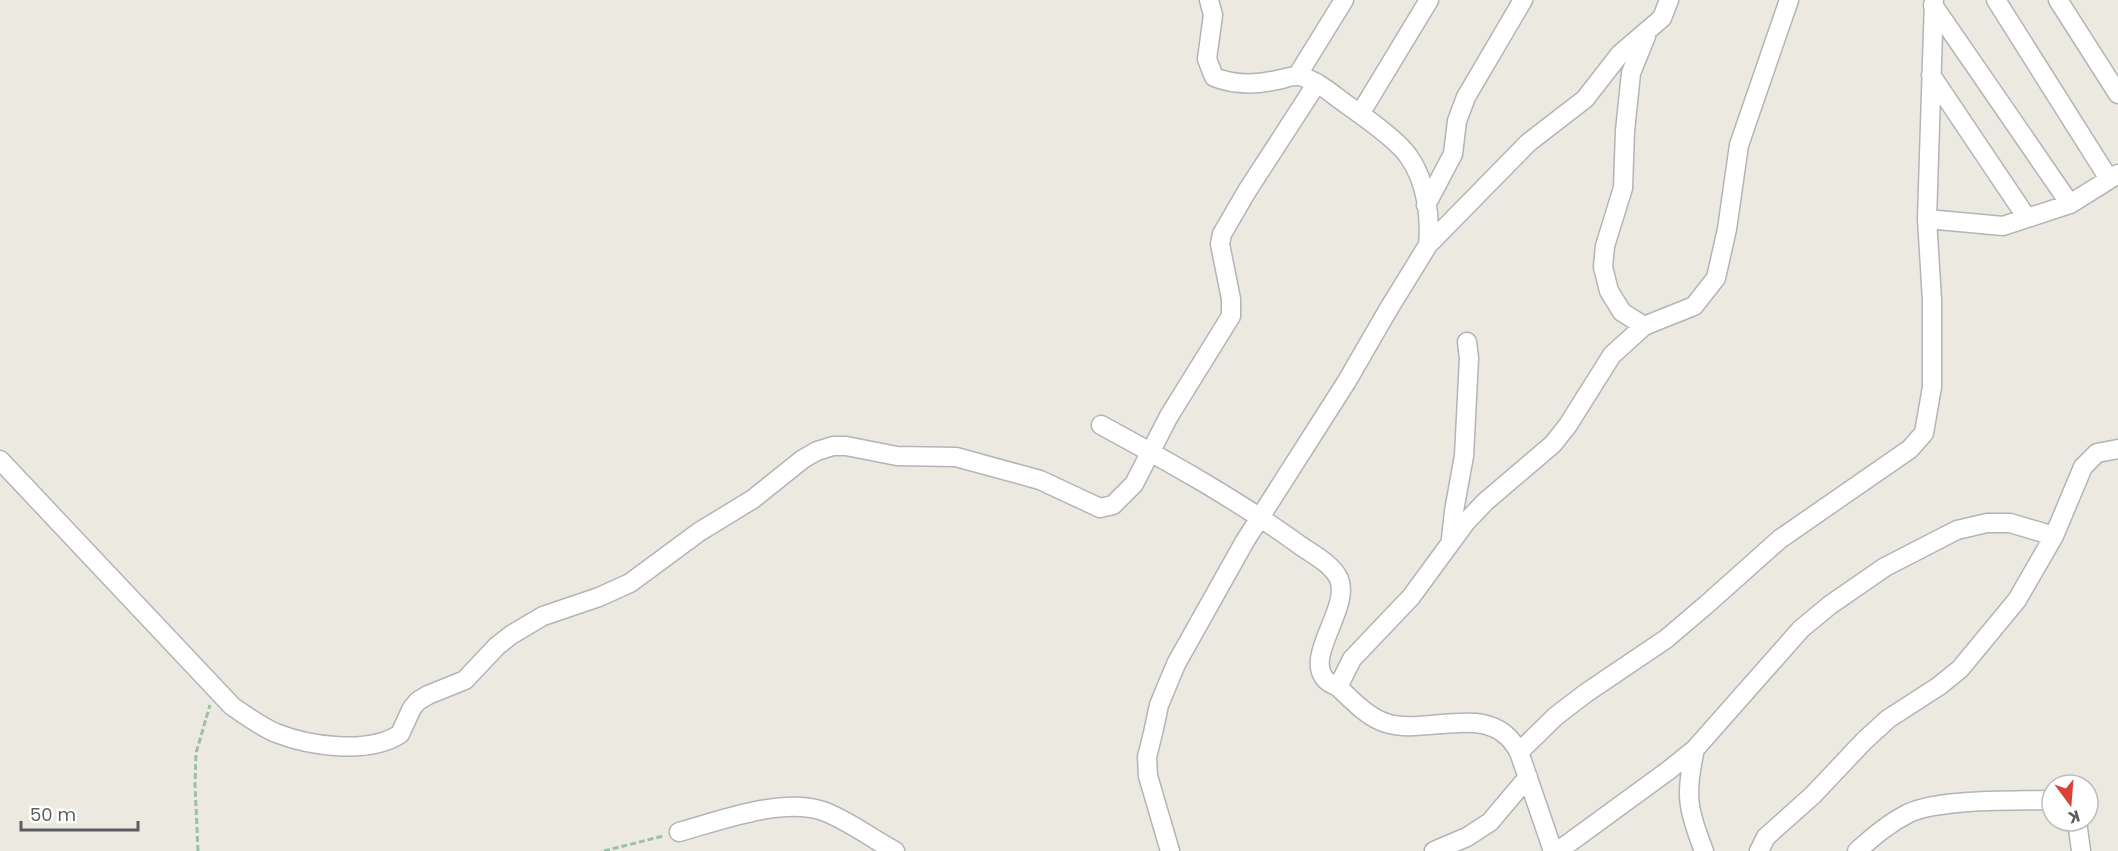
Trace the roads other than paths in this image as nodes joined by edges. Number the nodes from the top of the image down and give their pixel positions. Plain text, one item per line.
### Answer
1 (1344, 0) edge
2 (1429, 0) edge
3 (1523, 0) edge
4 (1669, 0) edge
5 (1789, 0) edge
6 (1996, 0) edge
7 (2058, 0) edge
8 (1933, 3) edge
9 (1214, 5) edge
10 (1647, 32) junction
11 (1931, 75) junction
12 (1297, 76) junction
13 (1317, 83) junction
14 (2118, 94) edge
15 (1360, 114) junction
16 (2114, 176) edge
17 (2070, 204) junction
18 (1426, 205) junction
19 (2027, 218) junction
20 (1927, 219) junction
21 (1428, 245) junction
22 (1644, 326) junction
23 (1467, 342) dead end
24 (1101, 425) dead end
25 (2118, 449) edge
26 (1150, 452) junction
27 (0, 460) edge
28 (1261, 516) junction
29 (2054, 536) junction
30 (1451, 539) junction
31 (1338, 687) junction
32 (1695, 749) junction
33 (1519, 752) junction
34 (1528, 777) junction
35 (2040, 800) edge
36 (679, 832) road end
37 (2079, 833) edge
38 (879, 847) edge
39 (895, 851) edge
40 (1170, 851) edge
41 (1434, 851) edge
42 (1553, 851) edge
43 (1558, 851) edge
44 (1704, 851) edge
45 (1759, 851) edge
46 (1857, 851) edge
47 (2081, 851) edge

1 - 12 street
2 - 15 street
3 - 18 street
4 - 10 street
5 - 22 street
6 - 16 street
7 - 14 street
8 - 11 street
8 - 17 street
9 - 12 street
10 - 21 street
10 - 22 street
11 - 19 street
11 - 20 street
12 - 13 street
13 - 15 street
13 - 26 street
15 - 18 street
16 - 17 street
17 - 19 street
18 - 21 street
19 - 20 street
20 - 33 street
21 - 28 street
22 - 30 street
23 - 30 street
24 - 26 street
25 - 29 street
26 - 27 street
26 - 28 street
28 - 31 street
28 - 40 street
29 - 32 street
29 - 45 street
30 - 31 street
31 - 33 street
32 - 43 street
32 - 44 street
33 - 34 street
34 - 41 street
34 - 42 street
35 - 46 street
36 - 38 street
37 - 47 street
38 - 39 street

